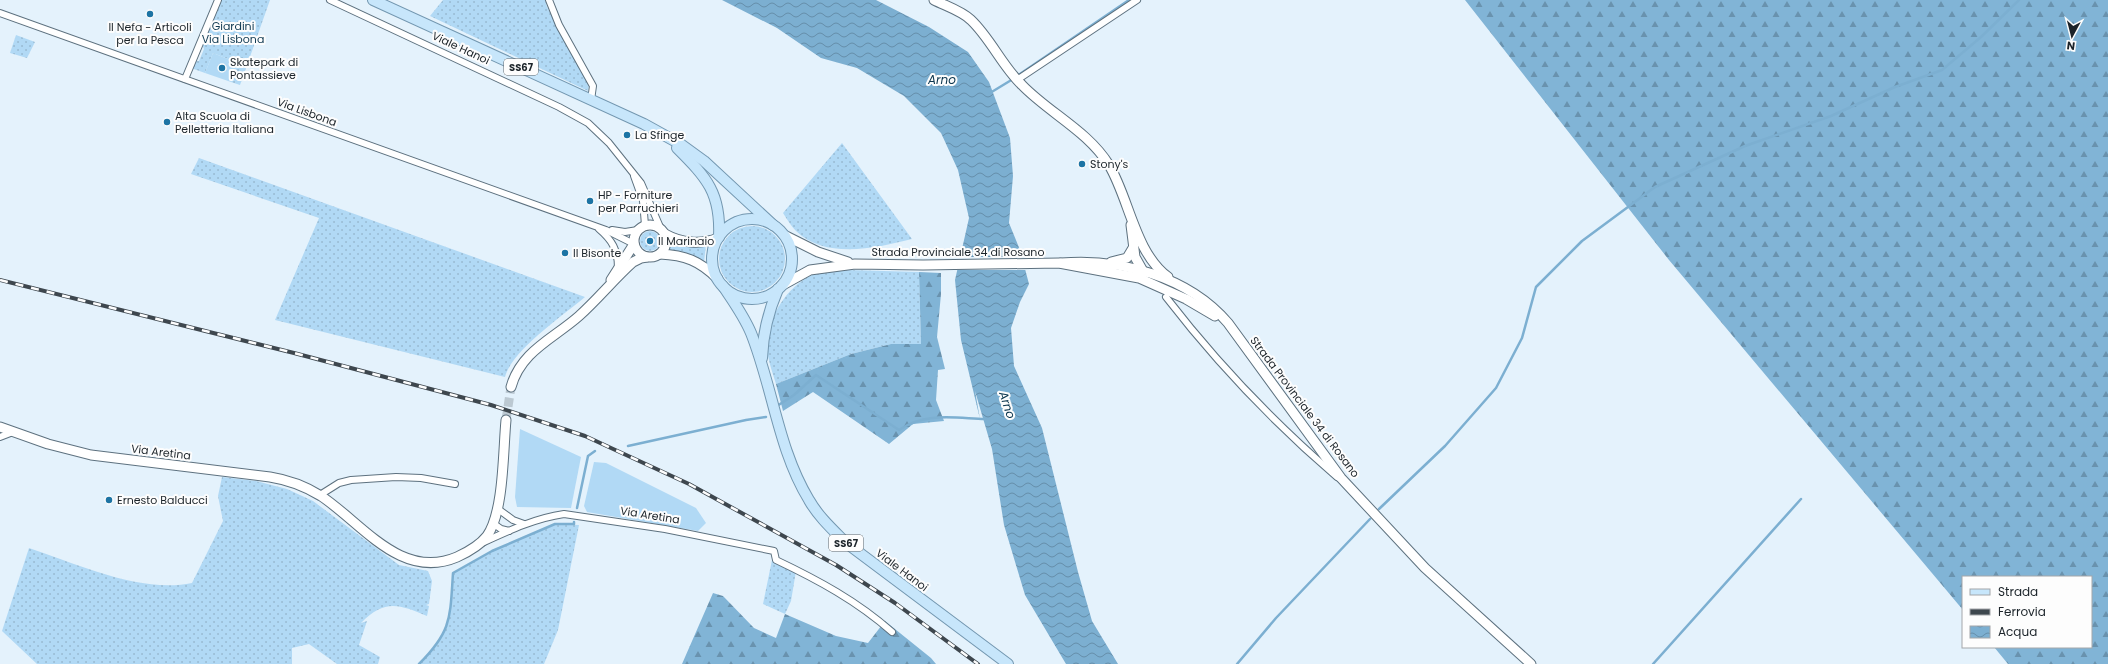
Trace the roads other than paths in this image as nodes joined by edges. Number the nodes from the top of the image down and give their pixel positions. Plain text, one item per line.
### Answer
1 (218, 0) edge
2 (330, 0) edge
3 (373, 0) edge
4 (549, 0) edge
5 (934, 0) edge
6 (1137, 0) edge
7 (0, 13) edge
8 (185, 79) junction
9 (1017, 80) junction
10 (591, 100) junction
11 (667, 138) junction
12 (632, 171) junction
13 (1130, 218) junction
14 (773, 225) junction
15 (597, 226) junction
16 (642, 227) junction
17 (606, 230) junction
18 (662, 231) junction
19 (784, 235) junction
20 (718, 238) junction
21 (634, 244) junction
22 (1145, 247) junction
23 (1133, 248) junction
24 (660, 254) junction
25 (647, 257) junction
26 (1093, 262) junction
27 (1060, 263) junction
28 (855, 264) junction
29 (618, 268) junction
30 (1141, 270) junction
31 (1120, 274) junction
32 (720, 282) junction
33 (1160, 286) junction
34 (607, 287) junction
35 (780, 287) junction
36 (1185, 290) junction
37 (1166, 297) dead end
38 (1232, 330) junction
39 (762, 364) junction
40 (511, 387) tunnel mouth
41 (506, 420) tunnel mouth
42 (0, 427) edge
43 (0, 432) edge
44 (13, 432) junction
45 (0, 437) edge
46 (455, 484) dead end
47 (1355, 493) junction
48 (320, 496) junction
49 (498, 509) junction
50 (494, 524) junction
51 (524, 524) junction
52 (509, 531) junction
53 (479, 544) junction
54 (892, 632) dead end
55 (1008, 664) edge
56 (1531, 664) edge

1 - 8 street
2 - 12 street, Viale Hanoi
3 - 10 main road, SS67
4 - 10 street
5 - 9 main road
6 - 9 street
7 - 8 street, Via Lisbona
8 - 15 street, Via Lisbona
9 - 13 main road
10 - 11 main road, SS67
11 - 14 main road, SS67
11 - 20 main road, SS67
12 - 16 street, Viale Hanoi
12 - 18 street, Viale Hanoi
13 - 22 main road
13 - 23 main road
14 - 19 main road, Viale Hanoi
14 - 20 main road, Viale Hanoi
15 - 17 street, Via Lisbona
15 - 29 street
16 - 17 street, Via Lisbona
16 - 18 main road, Viale Hanoi
16 - 21 main road, Viale Hanoi
17 - 21 street, Via Lisbona
18 - 20 main road, Viale Hanoi
18 - 24 main road
19 - 28 main road, Strada Provinciale 34 di Rosano
19 - 35 main road, Viale Hanoi
20 - 32 main road, Viale Hanoi
21 - 25 main road
21 - 29 main road
22 - 30 main road
22 - 36 main road
23 - 26 main road
23 - 30 main road
24 - 25 main road, Viale Hanoi
24 - 32 main road, Viale Hanoi
25 - 34 main road
26 - 27 main road, Strada Provinciale 34 di Rosano
26 - 30 main road, Strada Provinciale 34 di Rosano
27 - 28 main road, Strada Provinciale 34 di Rosano
27 - 31 main road, Strada Provinciale 34 di Rosano
28 - 35 main road, Strada Provinciale 34 di Rosano
29 - 34 main road
30 - 31 main road
30 - 33 main road
30 - 36 main road, Strada Provinciale 34 di Rosano
31 - 33 main road, Strada Provinciale 34 di Rosano
32 - 35 main road, Viale Hanoi
32 - 39 main road, Viale Hanoi / SS67
33 - 38 main road, Strada Provinciale 34 di Rosano
34 - 40 main road
35 - 39 main road, Viale Hanoi / SS67
36 - 38 main road, Strada Provinciale 34 di Rosano
37 - 47 street
38 - 47 main road, Strada Provinciale 34 di Rosano
39 - 55 main road, Viale Hanoi / SS67
41 - 49 main road, Via Aretina
42 - 44 main road, Via Aretina
43 - 45 street
44 - 45 street
44 - 48 main road, Via Aretina
46 - 48 street
47 - 56 main road, Strada Provinciale 34 di Rosano
48 - 53 main road, Via Aretina
49 - 50 main road, Via Aretina
49 - 51 street
50 - 52 street
50 - 53 main road, Via Aretina
51 - 52 street, Via Aretina
51 - 54 street, Via Aretina
52 - 53 street, Via Aretina

